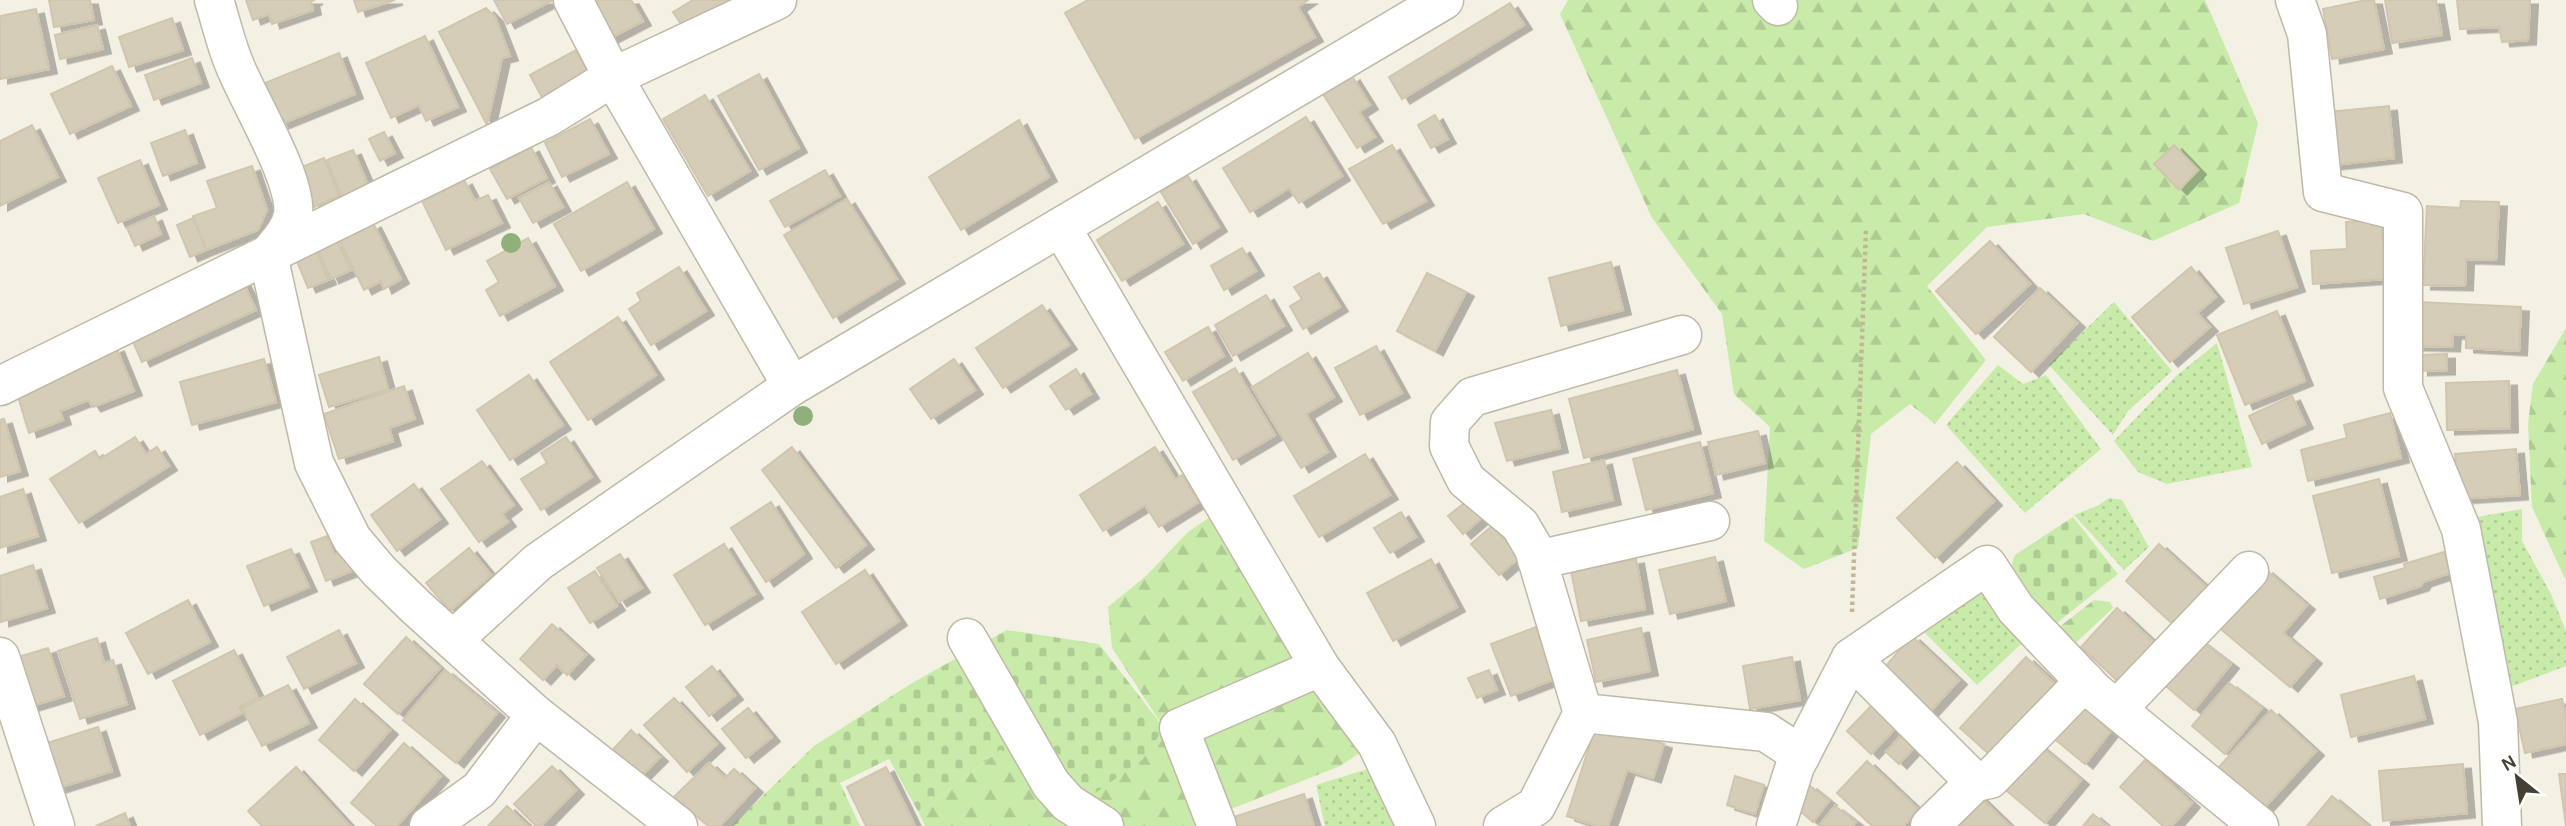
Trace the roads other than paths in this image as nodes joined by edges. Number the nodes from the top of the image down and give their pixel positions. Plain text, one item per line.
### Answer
1 (214, 0) edge
2 (573, 0) edge
3 (777, 0) edge
4 (1444, 0) edge
5 (2295, 0) edge
6 (613, 78) junction
7 (1062, 227) junction
8 (268, 255) junction
9 (1682, 335) dead end
10 (0, 386) edge
11 (792, 386) junction
12 (1710, 521) dead end
13 (1537, 560) junction
14 (2249, 571) dead end
15 (967, 638) dead end
16 (454, 639) junction
17 (0, 657) edge
18 (1851, 658) junction
19 (1320, 667) junction
20 (2085, 681) junction
21 (2117, 709) junction
22 (1583, 713) junction
23 (536, 715) junction
24 (1801, 755) junction
25 (1975, 782) junction
26 (55, 826) edge
27 (429, 826) edge
28 (678, 826) edge
29 (1104, 826) edge
30 (1217, 826) edge
31 (1416, 826) edge
32 (1503, 826) edge
33 (1776, 826) edge
34 (1930, 826) edge
35 (2259, 826) edge
36 (2502, 826) edge

1 - 8 street
2 - 6 street
3 - 6 street
4 - 7 street
5 - 36 street
6 - 8 street
6 - 11 street
7 - 11 street
7 - 19 street
8 - 10 street
8 - 16 street
9 - 13 street
11 - 16 street
12 - 13 street
13 - 22 street
14 - 21 street
15 - 29 street
16 - 23 street
17 - 26 street
18 - 20 street
18 - 24 street
18 - 25 street
19 - 30 street
19 - 31 street
20 - 21 street
20 - 25 street
21 - 35 street
22 - 24 street
22 - 32 street
23 - 27 street
23 - 28 street
24 - 33 street
25 - 34 street

